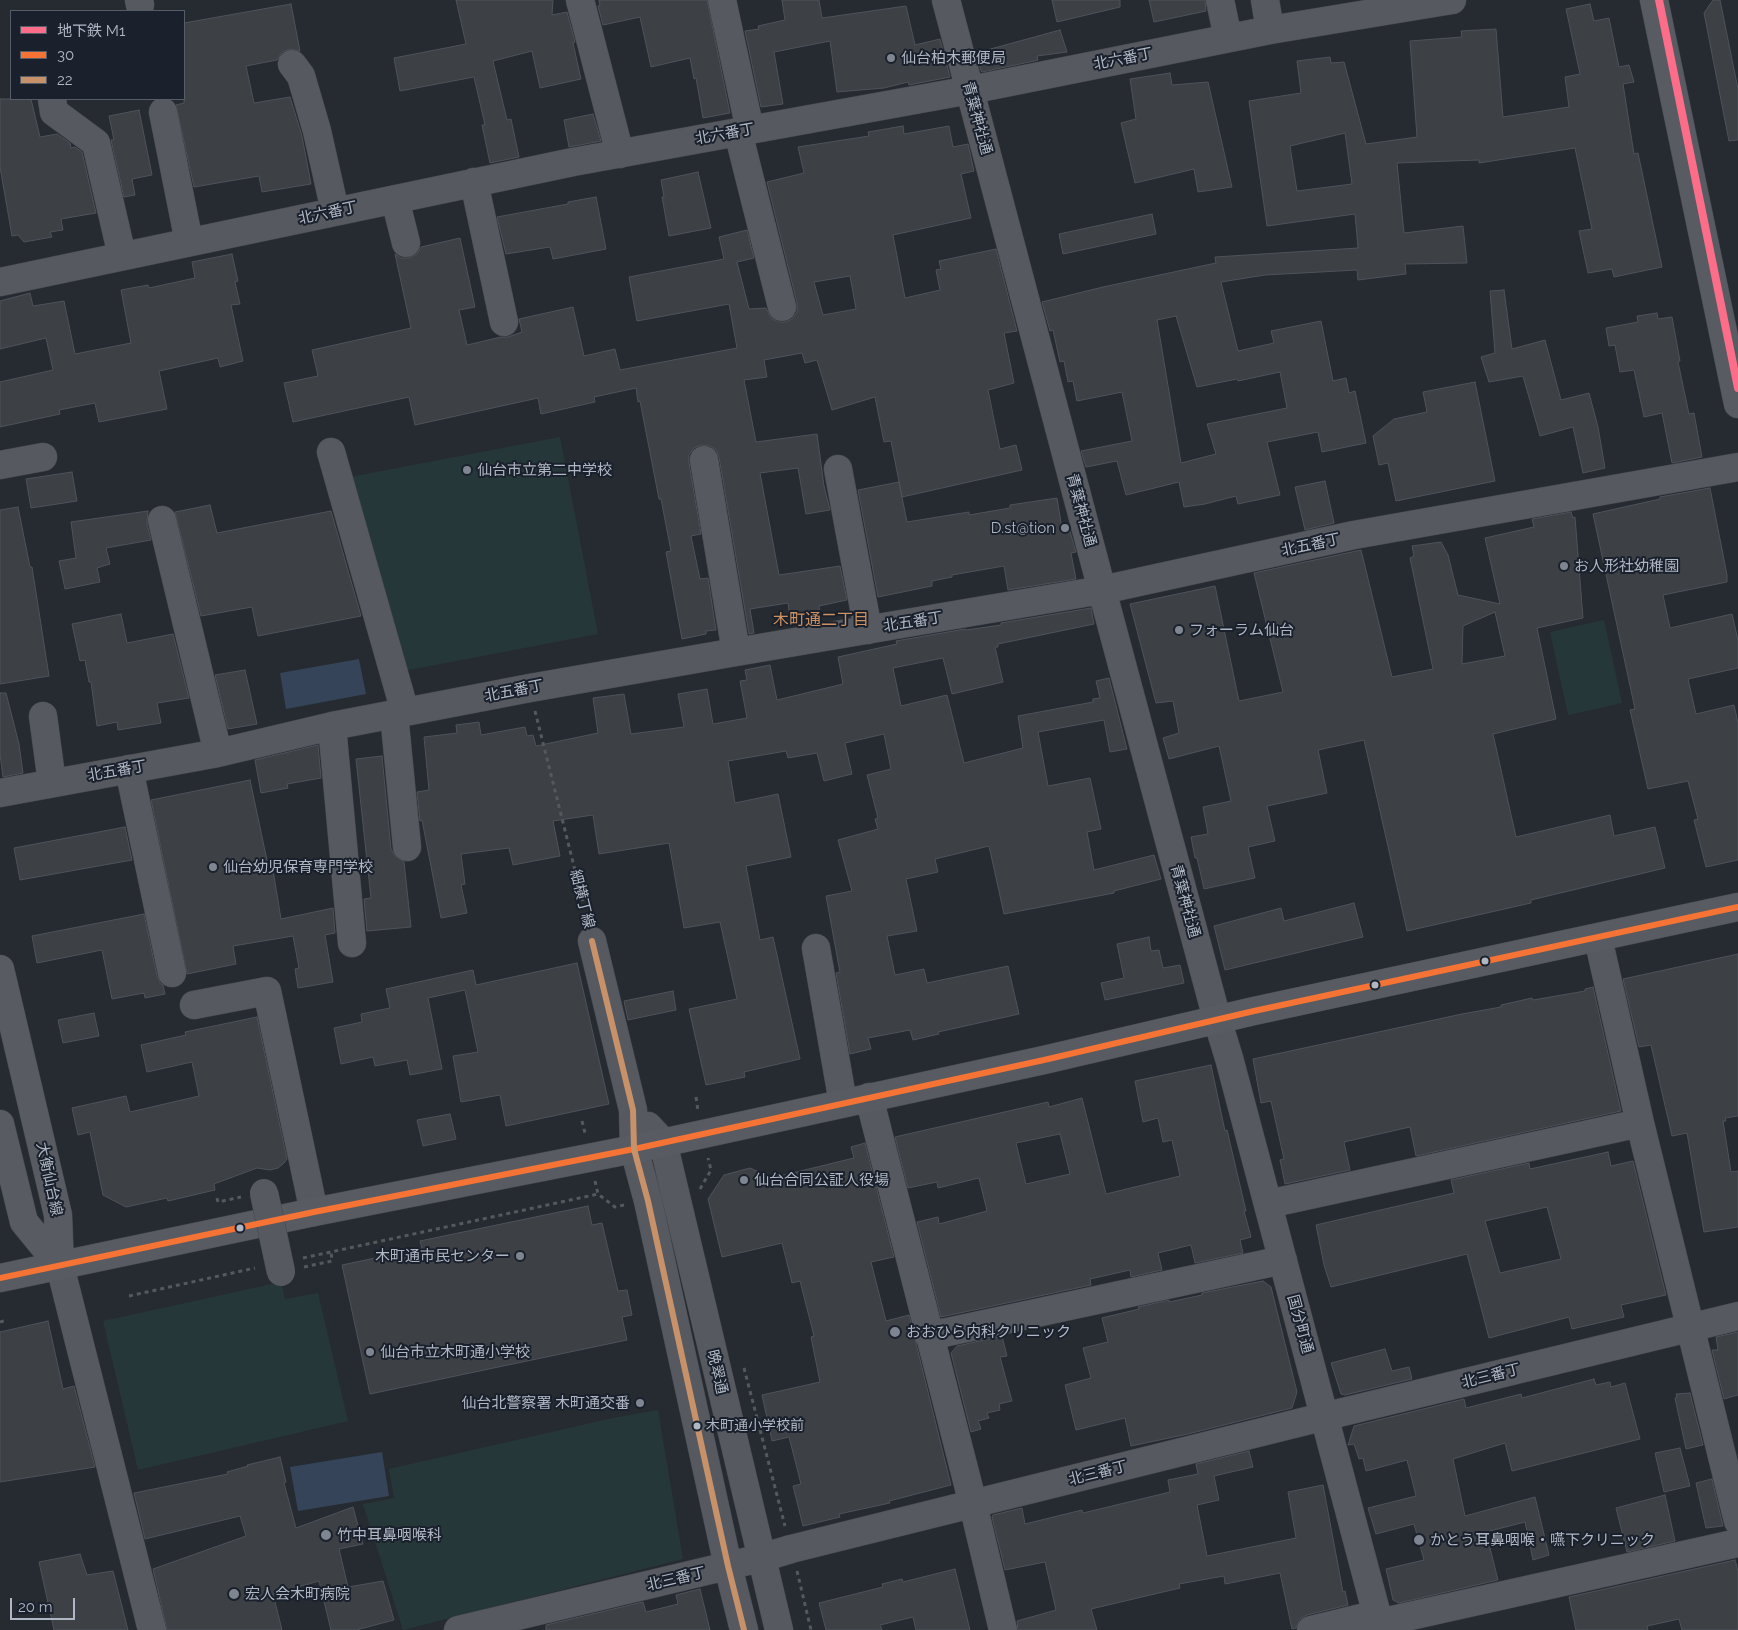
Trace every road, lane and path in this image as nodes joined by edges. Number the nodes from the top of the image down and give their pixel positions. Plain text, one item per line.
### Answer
1 (580, 0) edge
2 (722, 0) edge
3 (946, 0) edge
4 (1220, 0) edge
5 (1265, 0) edge
6 (1452, 0) edge
7 (1654, 0) edge
8 (1270, 30) junction
9 (1228, 38) junction
10 (292, 64) dead end
11 (970, 90) junction
12 (52, 100) edge
13 (163, 112) dead end
14 (744, 131) junction
15 (620, 154) junction
16 (474, 182) junction
17 (396, 199) junction
18 (335, 212) junction
19 (189, 242) junction
20 (406, 243) dead end
21 (122, 256) junction
22 (0, 282) edge
23 (782, 307) dead end
24 (504, 322) dead end
25 (1738, 404) edge
26 (331, 452) dead end
27 (43, 457) dead end
28 (704, 460) dead end
29 (0, 465) edge
30 (1738, 467) edge
31 (838, 469) dead end
32 (162, 520) dead end
33 (1102, 590) junction
34 (868, 630) junction
35 (736, 652) junction
36 (530, 688) junction
37 (399, 713) junction
38 (43, 716) dead end
39 (332, 726) junction
40 (218, 753) junction
41 (129, 769) junction
42 (52, 783) junction
43 (0, 793) edge
44 (407, 847) dead end
45 (1738, 907) edge
46 (1598, 938) junction
47 (592, 941) joint
48 (352, 943) dead end
49 (816, 948) dead end
50 (0, 969) edge
51 (172, 973) dead end
52 (194, 1005) dead end
53 (1217, 1019) junction
54 (856, 1100) junction
55 (633, 1110) junction
56 (1640, 1123) junction
57 (0, 1124) edge
58 (662, 1142) junction
59 (634, 1149) junction
60 (710, 1170) dead end
61 (264, 1192) dead end
62 (217, 1198) dead end
63 (702, 1198) dead end
64 (224, 1201) dead end
65 (1268, 1204) junction
66 (615, 1207) dead end
67 (314, 1212) junction
68 (331, 1252) junction
69 (1283, 1260) junction
70 (327, 1262) dead end
71 (60, 1266) junction
72 (282, 1266) junction
73 (0, 1278) edge
74 (129, 1296) dead end
75 (1738, 1316) edge
76 (7, 1320) dead end
77 (0, 1322) edge
78 (1691, 1327) junction
79 (929, 1336) junction
80 (744, 1366) dead end
81 (1324, 1418) junction
82 (973, 1504) junction
83 (1738, 1521) edge
84 (1738, 1542) edge
85 (791, 1549) junction
86 (761, 1558) junction
87 (728, 1566) junction
88 (541, 1620) edge
89 (1379, 1622) edge
90 (152, 1630) edge
91 (458, 1630) edge
92 (744, 1630) edge
93 (779, 1630) edge
94 (811, 1630) edge
95 (1003, 1630) edge
96 (1312, 1630) edge

1 - 15 street
2 - 14 street
3 - 11 street, 青葉神社通
4 - 9 street
5 - 8 street
6 - 8 street, 北六番丁
7 - 25 main road
8 - 9 street, 北六番丁
9 - 11 street, 北六番丁
10 - 18 street
11 - 14 street, 北六番丁
11 - 33 street, 青葉神社通
12 - 21 street
13 - 19 street
14 - 15 street, 北六番丁
14 - 23 street
15 - 16 street, 北六番丁
16 - 17 street, 北六番丁
16 - 24 street
17 - 18 street, 北六番丁
17 - 20 street
18 - 19 street, 北六番丁
19 - 21 street, 北六番丁
21 - 22 street, 北六番丁
26 - 37 street
27 - 29 street
28 - 35 street
30 - 33 street, 北五番丁
31 - 34 street
32 - 40 street
33 - 34 street, 北五番丁
33 - 53 street, 青葉神社通
34 - 35 street, 北五番丁
35 - 36 street, 北五番丁
36 - 37 street, 北五番丁
36 - 47 path, 細横丁線
37 - 39 street, 北五番丁
37 - 44 street
38 - 42 street
39 - 40 street, 北五番丁
39 - 48 street
40 - 41 street, 北五番丁
41 - 42 street, 北五番丁
41 - 51 street
42 - 43 street, 北五番丁
45 - 46 main road
46 - 53 main road
46 - 56 street
47 - 55 street, 細横丁線
49 - 54 street
50 - 71 main road, 大衡仙台線
52 - 67 street
53 - 54 main road
53 - 65 street, 国分町通
54 - 58 main road
54 - 79 street
55 - 58 street
55 - 59 street, 細横丁線
56 - 65 street
56 - 78 street
57 - 71 main road, 大衡仙台線
58 - 59 main road
58 - 86 street, 晩翠通
59 - 67 main road
59 - 87 street, 晩翠通
60 - 63 path
61 - 72 street, bridge
62 - 64 path
65 - 69 street, 国分町通
66 - 68 path
67 - 71 main road
68 - 70 path
68 - 72 path
69 - 79 street
69 - 81 street, 国分町通
71 - 73 main road
71 - 90 street
72 - 74 path
75 - 78 street, 北三番丁
76 - 77 path
78 - 81 street, 北三番丁
78 - 83 street
79 - 82 street
80 - 85 path
81 - 82 street, 北三番丁
81 - 89 street, 国分町通
82 - 85 street, 北三番丁
82 - 95 street
84 - 89 street
85 - 86 street, 北三番丁
85 - 94 path
86 - 87 street, 北三番丁
86 - 93 street, 晩翠通
87 - 88 street, 北三番丁
87 - 92 street, 晩翠通
88 - 91 street, 北三番丁
89 - 96 street

